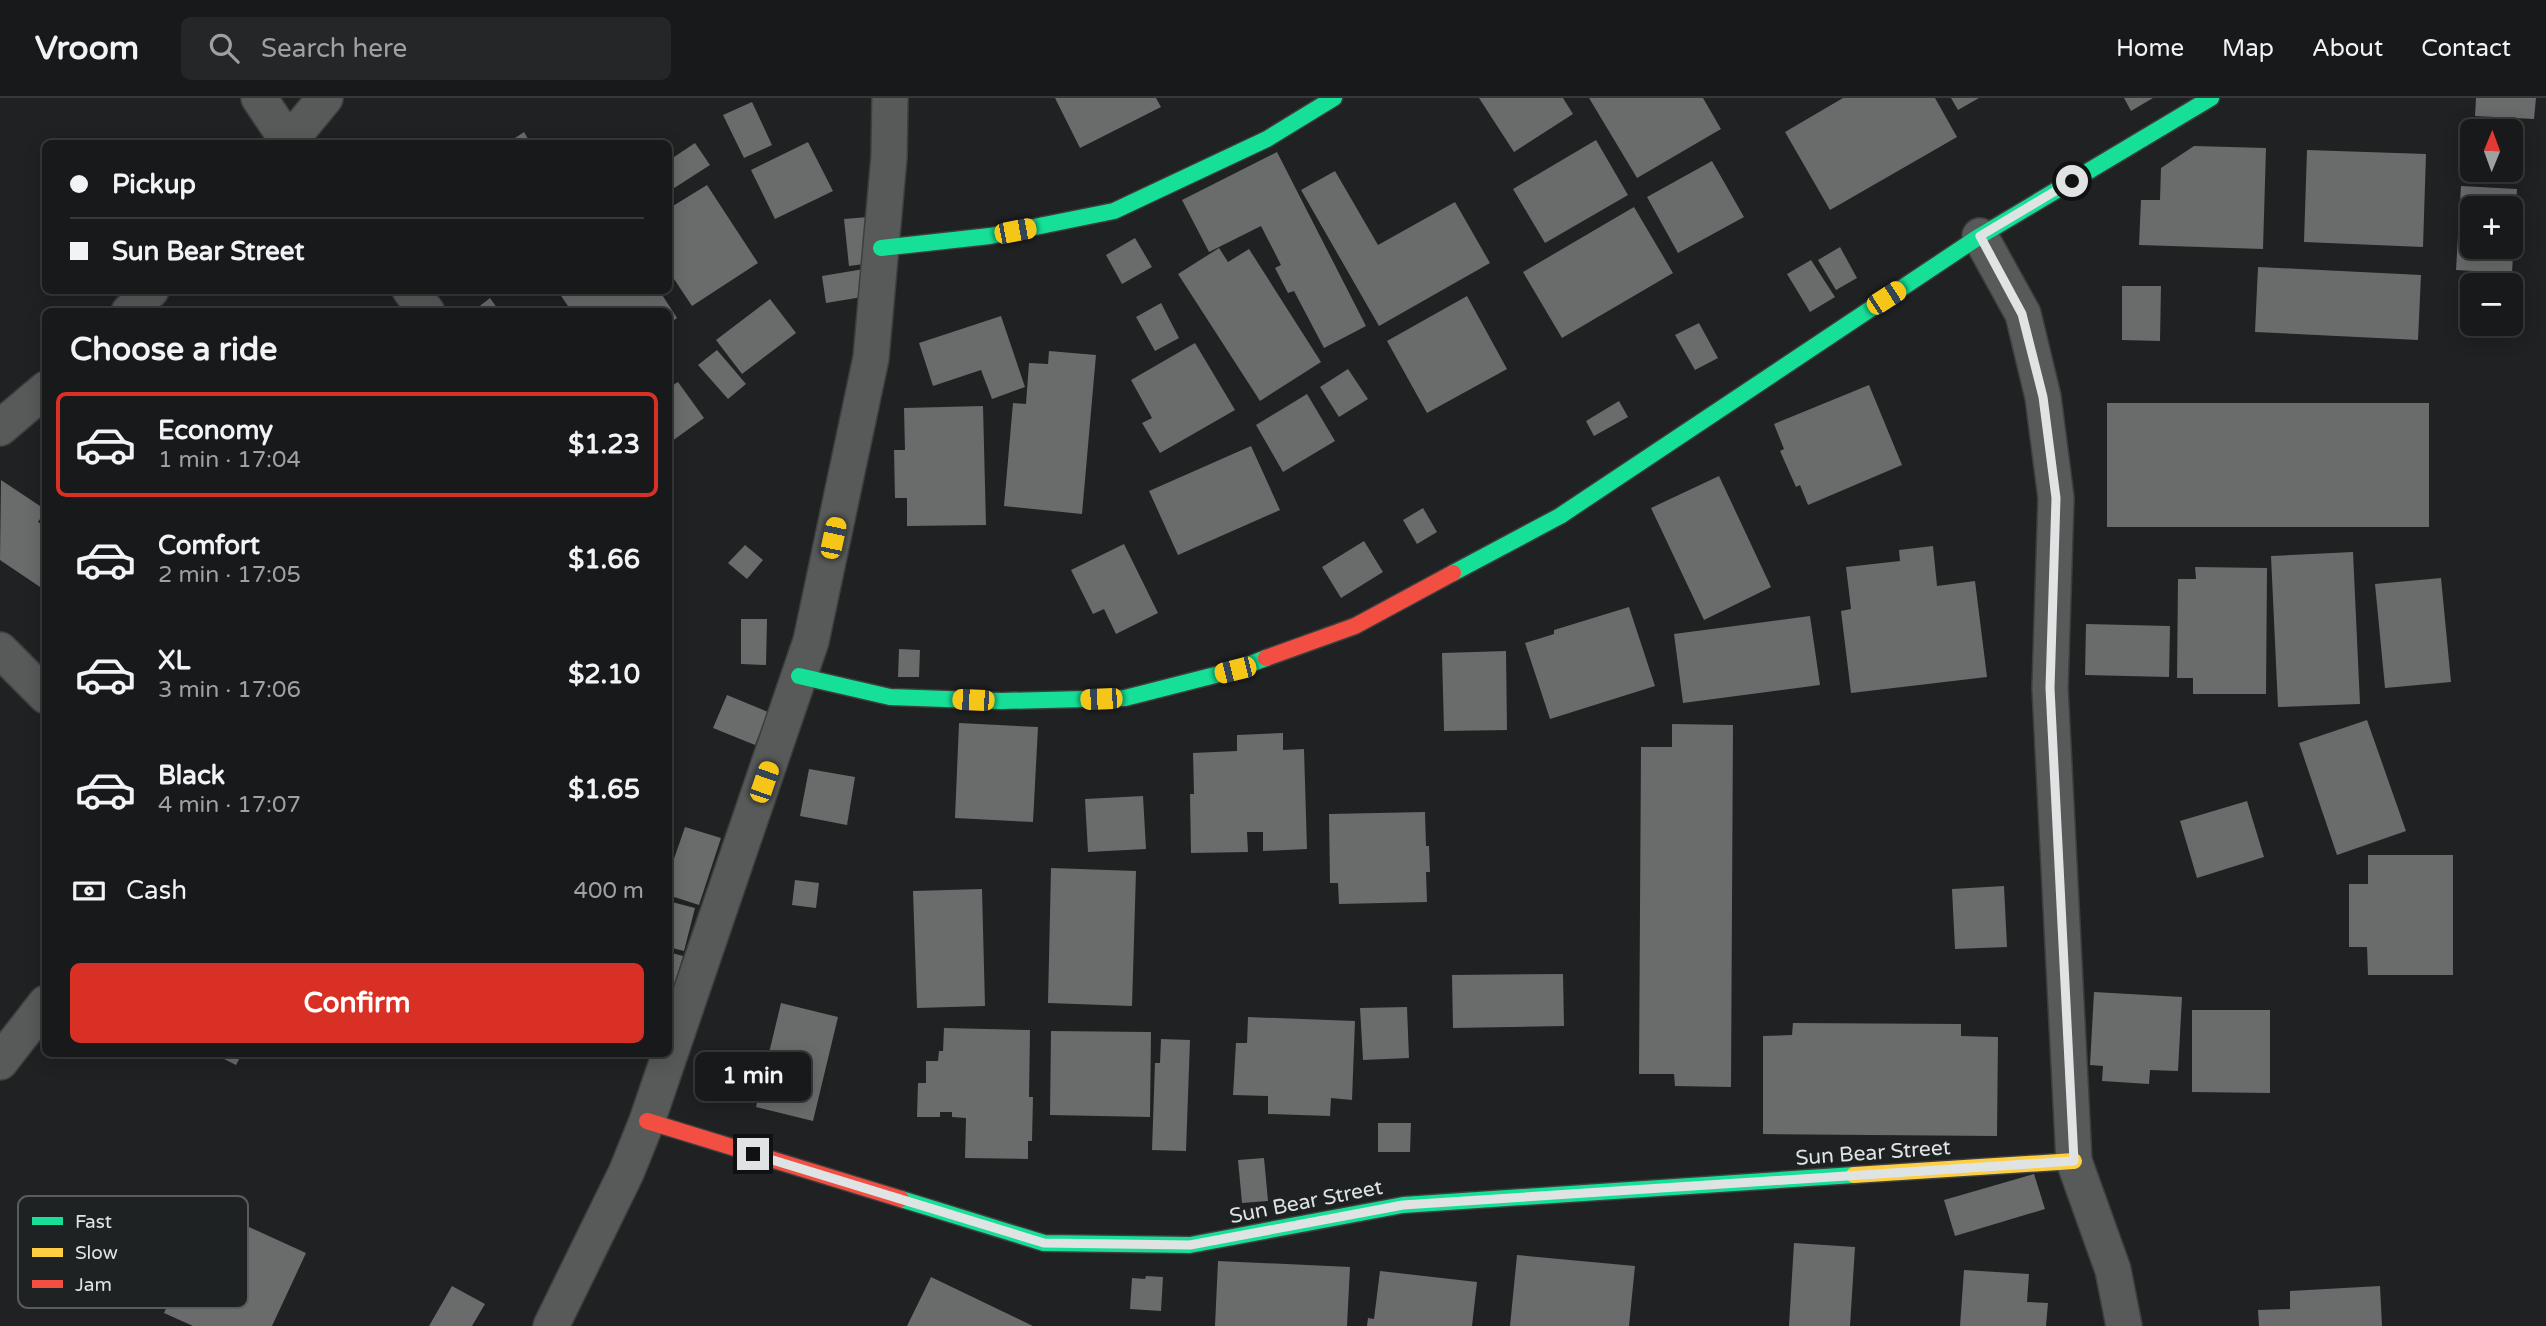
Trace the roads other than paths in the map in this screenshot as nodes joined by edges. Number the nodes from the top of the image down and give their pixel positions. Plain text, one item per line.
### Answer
1 (259, 98) edge
2 (325, 98) edge
3 (890, 98) edge
4 (1334, 98) edge
5 (2211, 98) edge
6 (287, 140) edge
7 (291, 140) edge
8 (1980, 236) junction
9 (881, 248) junction
10 (147, 294) edge
11 (413, 294) edge
12 (133, 308) edge
13 (425, 308) edge
14 (42, 392) edge
15 (0, 428) edge
16 (0, 650) edge
17 (799, 676) junction
18 (42, 692) edge
19 (42, 1008) edge
20 (672, 1048) edge
21 (669, 1057) edge
22 (0, 1062) edge
23 (647, 1121) junction
24 (2074, 1161) junction
25 (551, 1326) edge
26 (2124, 1326) edge

1 - 6 street
2 - 7 street
3 - 9 street
4 - 9 street
5 - 8 street
8 - 17 street
8 - 24 street
9 - 17 street
10 - 12 street
11 - 13 street
14 - 15 street
16 - 18 street
17 - 20 street
19 - 22 street
21 - 23 street
23 - 24 street, Sun Bear Street
23 - 25 street
24 - 26 street

